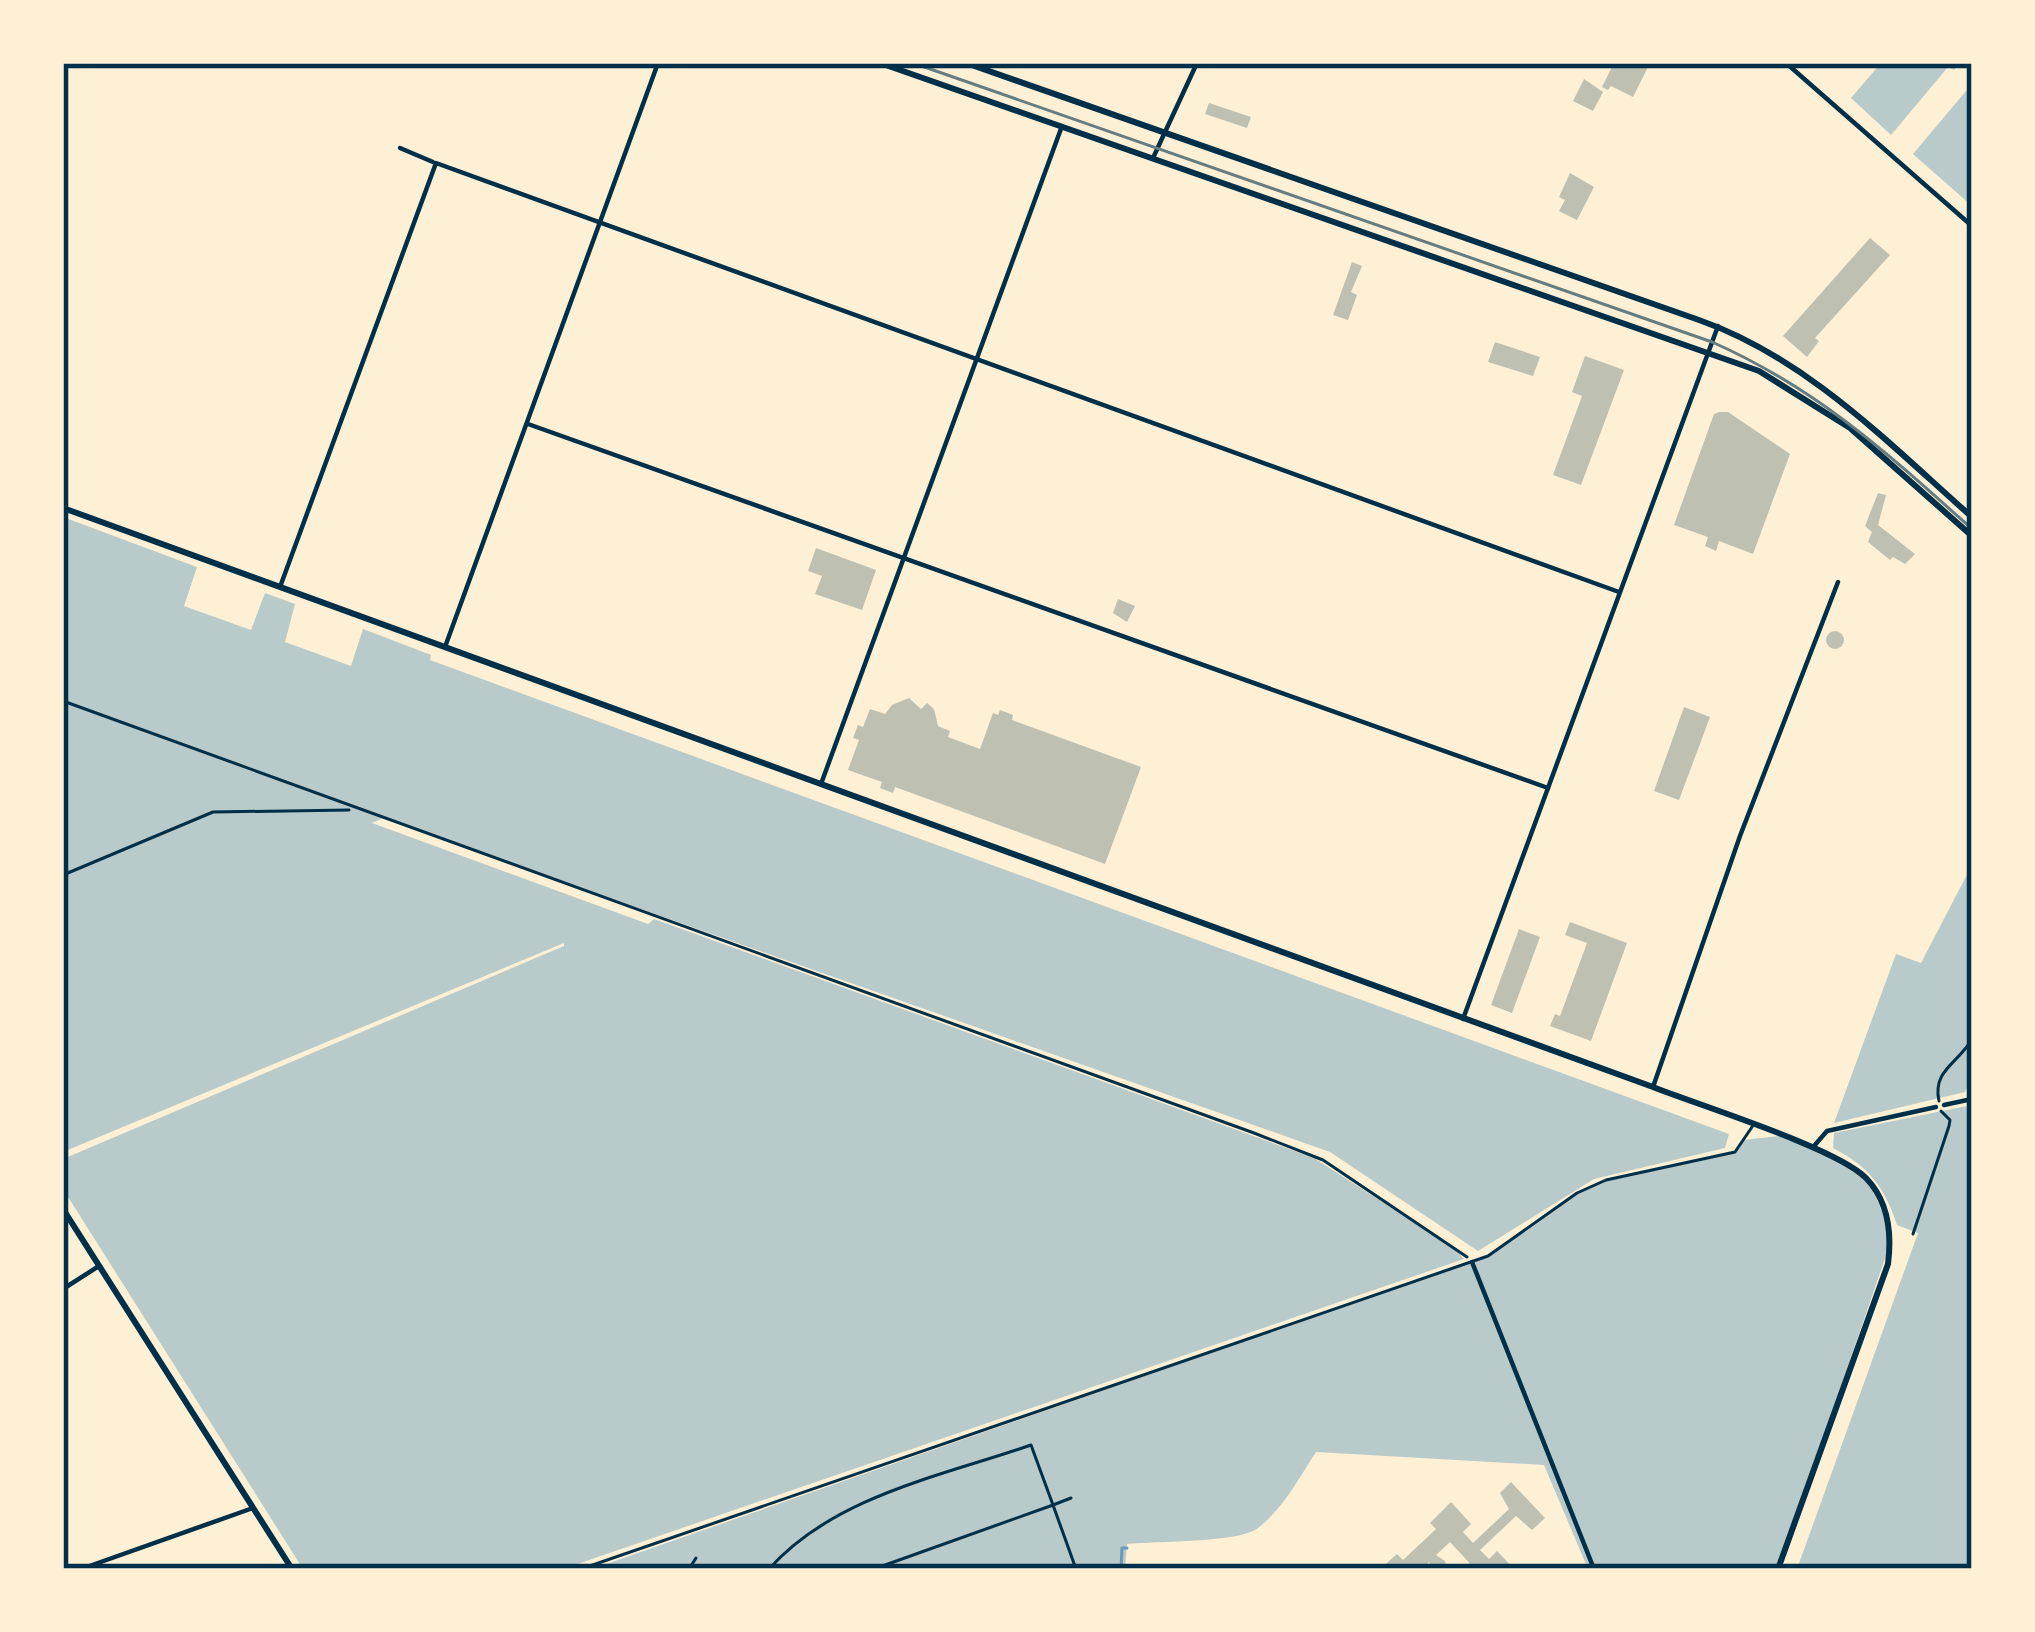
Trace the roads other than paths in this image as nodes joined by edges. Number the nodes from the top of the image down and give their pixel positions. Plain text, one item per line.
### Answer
1 (658, 63) edge
2 (880, 63) edge
3 (966, 63) edge
4 (1197, 63) edge
5 (1786, 63) edge
6 (1061, 126) junction
7 (1162, 132) junction
8 (400, 148) dead end
9 (1153, 158) junction
10 (436, 163) junction
11 (601, 221) junction
12 (1972, 226) edge
13 (1718, 326) junction
14 (1708, 352) junction
15 (977, 358) junction
16 (528, 424) junction
17 (63, 508) edge
18 (1972, 517) edge
19 (1972, 536) edge
20 (904, 559) junction
21 (1838, 582) dead end
22 (280, 587) junction
23 (1619, 592) junction
24 (445, 647) junction
25 (821, 784) junction
26 (1548, 788) junction
27 (1463, 1020) junction
28 (1653, 1088) junction
29 (1972, 1099) edge
30 (1944, 1105) dead end
31 (1936, 1107) dead end
32 (1753, 1126) junction
33 (1813, 1148) junction
34 (63, 1210) edge
35 (1472, 1262) junction
36 (99, 1266) junction
37 (63, 1289) edge
38 (253, 1508) junction
39 (96, 1566) edge
40 (81, 1569) edge
41 (292, 1569) edge
42 (581, 1569) edge
43 (1594, 1569) edge
44 (1778, 1569) edge

1 - 11 street
2 - 6 street
3 - 7 street
4 - 7 street
5 - 12 street
6 - 9 street
6 - 15 street
7 - 9 street
7 - 13 street
8 - 10 street
9 - 14 street
10 - 11 street
10 - 22 street
11 - 15 street
11 - 16 street
13 - 14 street
13 - 18 street
14 - 19 street
14 - 23 street
15 - 20 street
15 - 23 street
16 - 20 street
16 - 24 street
17 - 22 street
20 - 25 street
20 - 26 street
21 - 28 street
22 - 24 street
23 - 26 street
24 - 25 street
25 - 27 street
26 - 27 street
27 - 28 street
28 - 32 street
29 - 30 street
31 - 33 street
32 - 33 street
32 - 35 lane
33 - 44 street
34 - 36 street
35 - 42 lane
35 - 43 street
36 - 37 street
36 - 38 street
38 - 39 street
38 - 41 street
39 - 40 street

